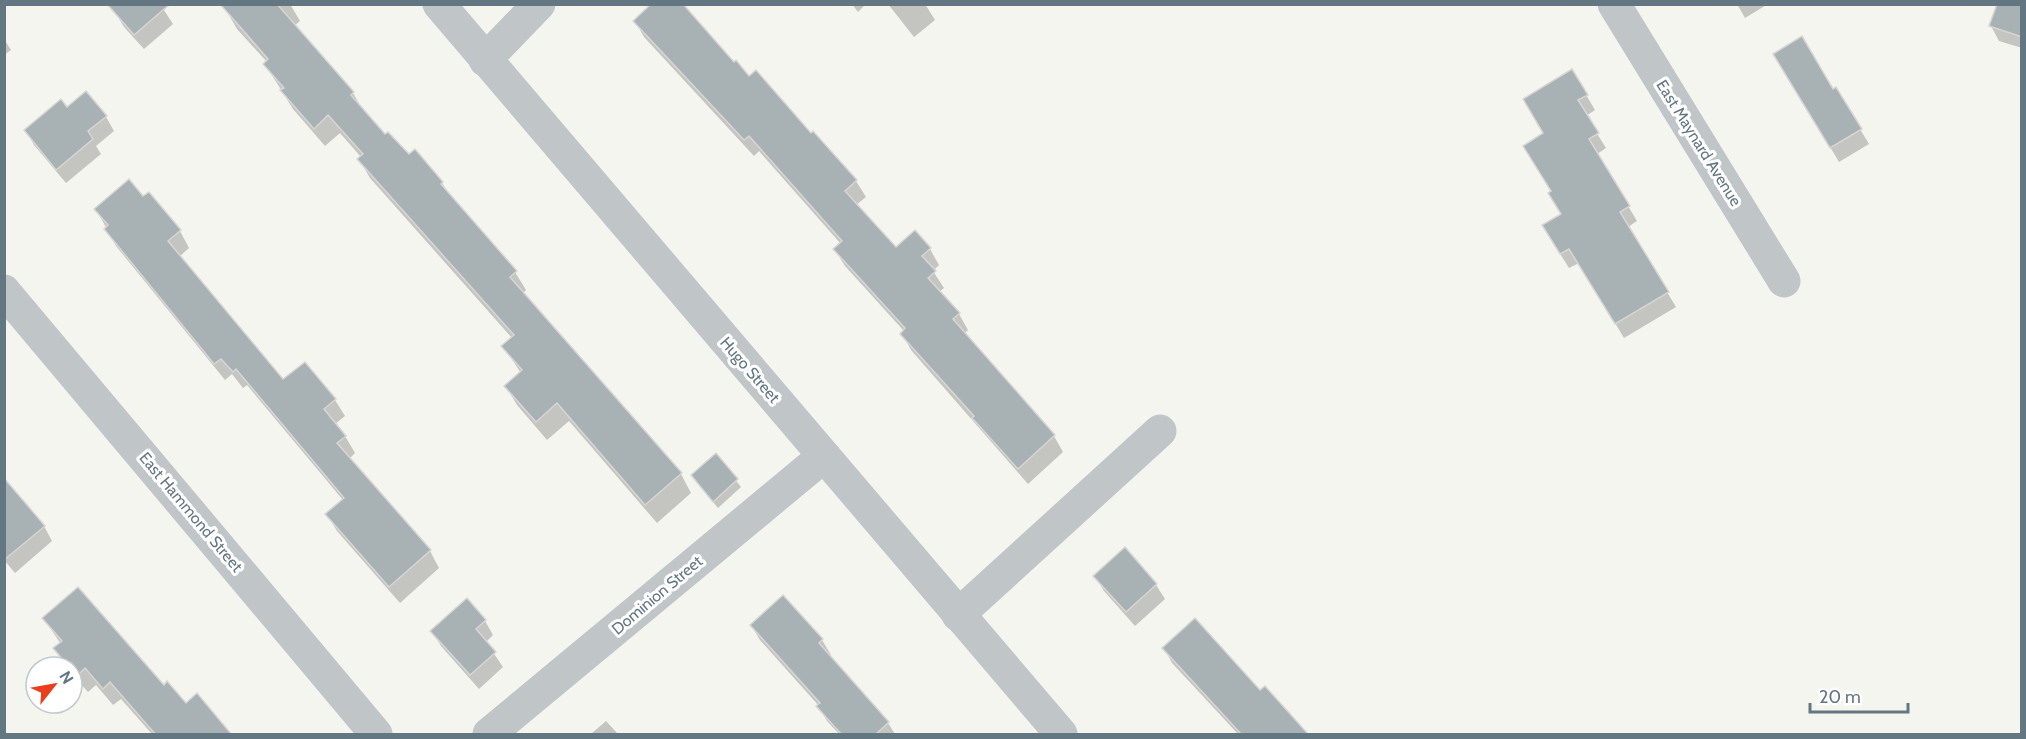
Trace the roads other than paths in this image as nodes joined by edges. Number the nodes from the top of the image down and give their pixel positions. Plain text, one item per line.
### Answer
1 (439, 4) edge
2 (539, 4) edge
3 (1614, 4) edge
4 (485, 60) junction
5 (1784, 280) dead end
6 (4, 291) edge
7 (1160, 431) dead end
8 (824, 456) junction
9 (958, 615) junction
10 (376, 735) edge
11 (489, 735) edge
12 (1061, 735) edge

1 - 4 street, Hugo Street
2 - 4 street
3 - 5 street, East Maynard Avenue
4 - 8 street, Hugo Street
6 - 10 street, East Hammond Street
7 - 9 street
8 - 9 street, Hugo Street
8 - 11 street, Dominion Street
9 - 12 street, Hugo Street

